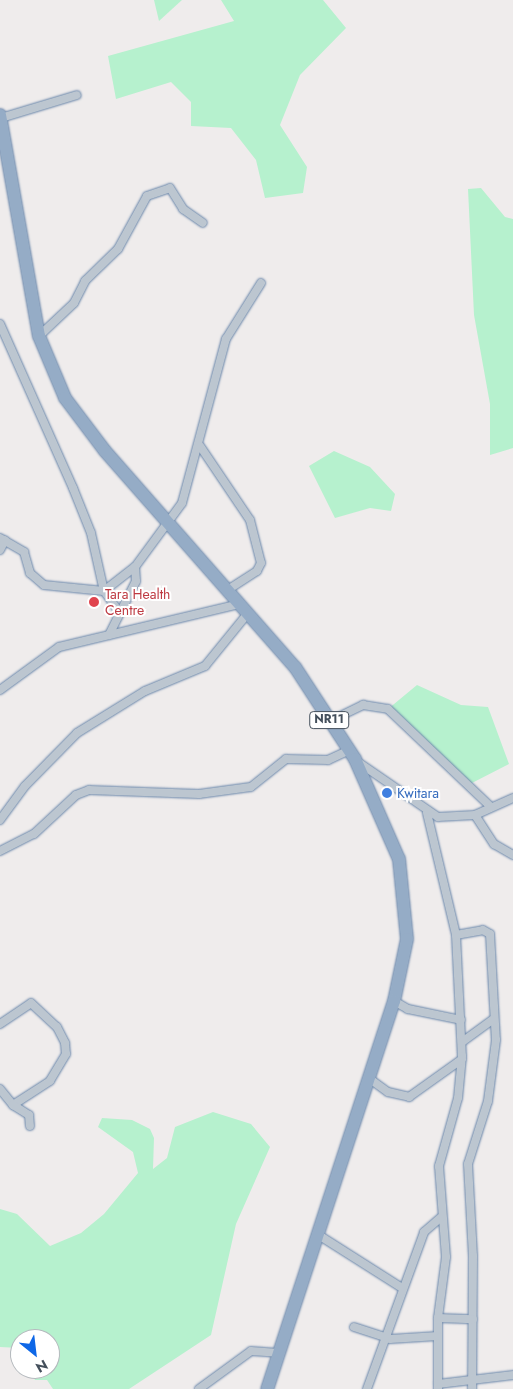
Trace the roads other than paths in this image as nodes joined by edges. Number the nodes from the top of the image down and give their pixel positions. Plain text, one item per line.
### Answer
1 (77, 95) dead end
2 (0, 116) edge
3 (204, 223) dead end
4 (261, 283) dead end
5 (0, 324) edge
6 (38, 336) junction
7 (200, 446) junction
8 (168, 522) junction
9 (3, 539) edge
10 (0, 550) edge
11 (135, 567) junction
12 (229, 589) junction
13 (104, 591) junction
14 (244, 608) junction
15 (120, 613) junction
16 (108, 635) junction
17 (0, 690) edge
18 (330, 721) junction
19 (352, 754) junction
20 (513, 798) edge
21 (491, 807) junction
22 (427, 813) junction
23 (475, 814) junction
24 (0, 820) edge
25 (0, 851) edge
26 (513, 855) edge
27 (456, 935) junction
28 (394, 1001) junction
29 (494, 1019) junction
30 (461, 1020) junction
31 (0, 1024) edge
32 (462, 1042) junction
33 (462, 1059) junction
34 (370, 1079) junction
35 (0, 1089) edge
36 (13, 1105) junction
37 (30, 1126) dead end
38 (441, 1217) junction
39 (317, 1234) junction
40 (402, 1288) junction
41 (438, 1318) junction
42 (473, 1319) junction
43 (354, 1327) dead end
44 (383, 1336) junction
45 (438, 1336) junction
46 (278, 1352) junction
47 (512, 1376) edge
48 (472, 1385) edge
49 (438, 1386) edge
50 (199, 1389) edge
51 (268, 1389) edge
52 (367, 1389) edge

1 - 2 street
2 - 6 highway, NR11
3 - 6 street
4 - 7 street
5 - 13 street
6 - 8 highway, NR11
7 - 8 street
7 - 12 street
8 - 11 street
8 - 12 highway, NR11
9 - 10 street
9 - 13 street
11 - 13 street
11 - 15 street
12 - 14 highway, NR11
13 - 15 street
14 - 16 street
14 - 18 highway, NR11
14 - 24 street
15 - 16 street
16 - 17 street
18 - 19 highway, NR11
18 - 21 street
19 - 22 street
19 - 25 street
19 - 28 highway, NR11
20 - 21 street
21 - 23 street
22 - 23 street
22 - 27 street
23 - 26 street
27 - 29 street
27 - 30 street
28 - 30 street
28 - 34 highway, NR11
29 - 32 street
29 - 42 street
30 - 32 street
31 - 36 street
32 - 33 street
33 - 34 street
33 - 38 street
34 - 39 highway, NR11
35 - 36 street
36 - 37 street
38 - 40 street
38 - 41 street
39 - 40 street
39 - 46 highway, NR11
40 - 44 street
41 - 42 street
41 - 45 street
42 - 48 street
43 - 44 street
44 - 45 street
44 - 52 street
45 - 49 street
46 - 50 street
46 - 51 highway, NR11
47 - 48 street
48 - 49 street

